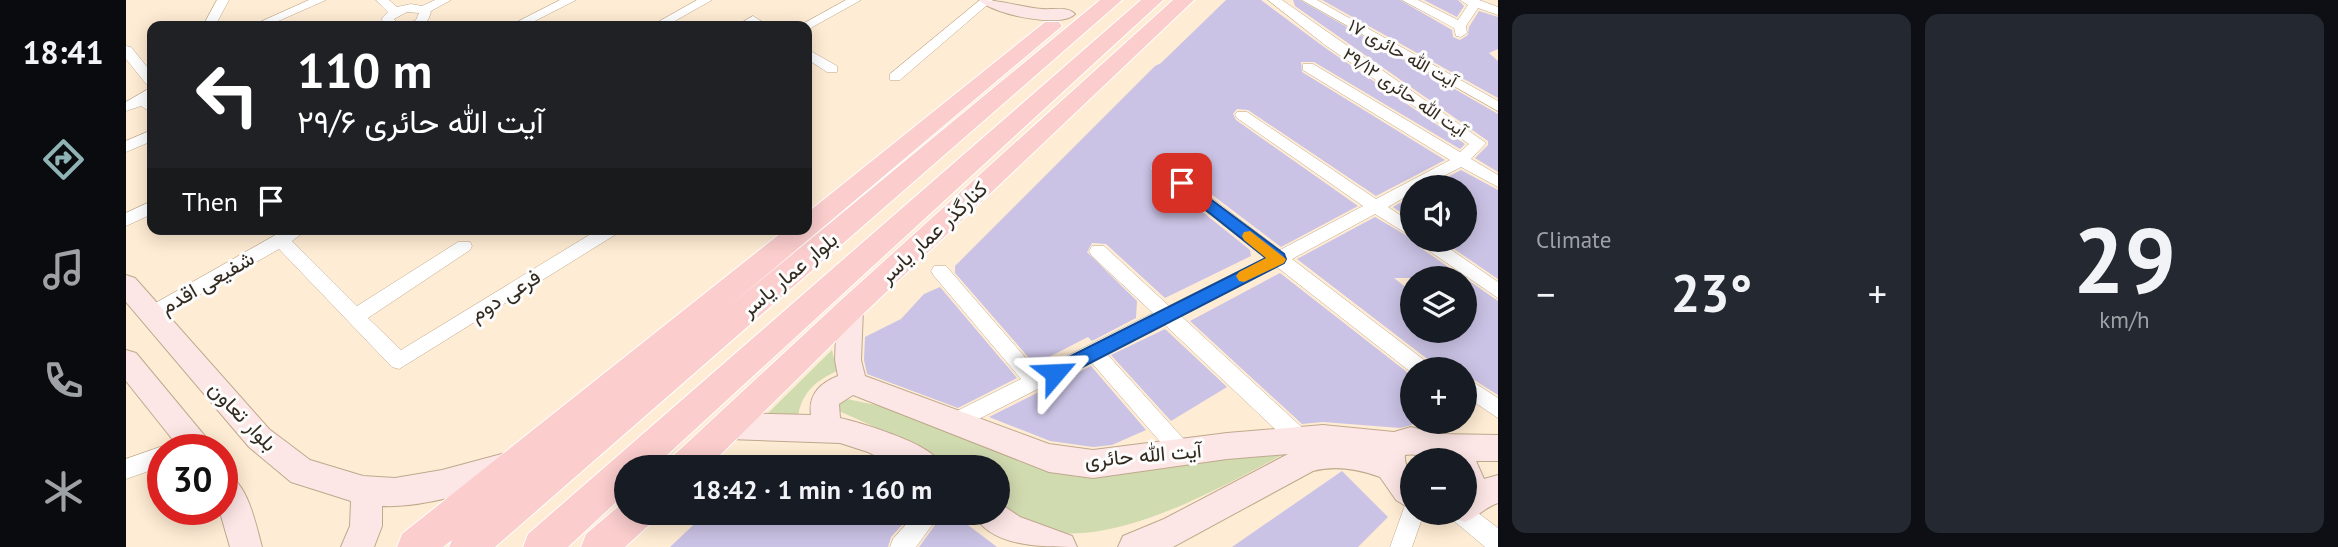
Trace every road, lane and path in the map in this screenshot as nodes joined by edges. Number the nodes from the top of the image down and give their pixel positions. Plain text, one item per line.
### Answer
1 (223, 0) edge
2 (320, 0) edge
3 (382, 0) edge
4 (445, 0) edge
5 (570, 0) edge
6 (706, 0) edge
7 (855, 0) edge
8 (987, 0) edge
9 (1112, 0) edge
10 (1153, 0) edge
11 (1184, 0) edge
12 (1274, 0) edge
13 (1308, 0) edge
14 (1408, 0) edge
15 (1471, 2) edge
16 (1075, 7) edge
17 (1008, 9) junction
18 (423, 10) junction
19 (1498, 11) edge
20 (396, 12) junction
21 (212, 21) edge
22 (269, 21) edge
23 (387, 21) edge
24 (421, 21) edge
25 (526, 21) edge
26 (666, 21) edge
27 (812, 22) edge
28 (1135, 30) junction
29 (1032, 42) junction
30 (126, 50) edge
31 (812, 56) edge
32 (1308, 67) dead end
33 (832, 69) dead end
34 (147, 76) edge
35 (895, 77) dead end
36 (147, 101) edge
37 (126, 107) edge
38 (1498, 107) edge
39 (1242, 115) dead end
40 (147, 137) edge
41 (126, 147) edge
42 (1461, 160) junction
43 (1162, 168) dead end
44 (1498, 182) edge
45 (1375, 205) junction
46 (147, 209) edge
47 (126, 220) edge
48 (812, 222) edge
49 (1400, 223) edge
50 (290, 235) edge
51 (602, 235) edge
52 (796, 235) edge
53 (281, 240) junction
54 (464, 246) dead end
55 (1098, 251) dead end
56 (1443, 252) edge
57 (1278, 259) junction
58 (940, 271) dead end
59 (126, 285) edge
60 (1498, 290) edge
61 (850, 309) junction
62 (151, 314) junction
63 (1166, 316) junction
64 (355, 317) junction
65 (1095, 353) junction
66 (1405, 357) edge
67 (126, 361) edge
68 (1035, 382) junction
69 (853, 383) junction
70 (1477, 394) edge
71 (1498, 409) edge
72 (956, 421) junction
73 (729, 426) junction
74 (831, 429) junction
75 (181, 434) edge
76 (1301, 440) junction
77 (1402, 448) edge
78 (1433, 448) edge
79 (1498, 448) edge
80 (1400, 450) edge
81 (1477, 451) edge
82 (1183, 453) junction
83 (644, 455) edge
84 (698, 455) edge
85 (905, 455) edge
86 (1392, 456) junction
87 (147, 462) edge
88 (517, 464) junction
89 (126, 469) edge
90 (614, 482) edge
91 (1400, 484) edge
92 (362, 490) junction
93 (1477, 504) edge
94 (238, 517) edge
95 (623, 525) edge
96 (920, 525) edge
97 (1005, 525) edge
98 (1409, 525) edge
99 (1498, 542) edge
100 (1052, 546) edge
101 (246, 547) edge
102 (357, 547) edge
103 (415, 547) edge
104 (467, 547) edge
105 (541, 547) edge
106 (599, 547) edge
107 (901, 547) edge
108 (1134, 547) edge
109 (1401, 547) edge

1 - 21 street
2 - 22 street
3 - 20 street
4 - 18 street
5 - 25 street
6 - 26 street
7 - 27 street
8 - 17 main road
8 - 35 street
9 - 104 main road, بلوار عمار یاسر
10 - 28 main road, بلوار عمار یاسر
11 - 28 main road, کنارگذر عمار یاسر
12 - 42 street, آیت الله حائری ۲۹/۱۲
13 - 38 street, آیت الله حائری ۱۷
14 - 15 street
15 - 19 street
16 - 17 main road
16 - 29 main road
17 - 29 main road
18 - 20 street
18 - 24 street
20 - 23 street
28 - 61 main road, کنارگذر عمار یاسر
28 - 83 main road, بلوار عمار یاسر
29 - 48 main road
30 - 34 street
31 - 33 street
32 - 42 street
36 - 37 street
39 - 45 street
40 - 41 street
42 - 44 street
42 - 45 street
43 - 57 street
45 - 49 street
45 - 57 street
46 - 47 street
50 - 53 street, شفیعی اقدم
51 - 64 street, فرعی دوم
52 - 88 main road
53 - 62 street, شفیعی اقدم
53 - 64 street
54 - 64 street
55 - 63 street
56 - 60 street
57 - 63 street
57 - 66 street
58 - 68 street
59 - 62 main road, بلوار تعاون
61 - 69 main road
61 - 73 main road, کنارگذر عمار یاسر
62 - 92 main road, بلوار تعاون
63 - 65 street
63 - 76 street
65 - 68 street
65 - 82 street
67 - 75 main road
68 - 72 street
69 - 72 main road, آیت الله حائری
69 - 74 main road
70 - 71 street
72 - 82 main road, آیت الله حائری
73 - 74 main road
73 - 84 main road, کنارگذر عمار یاسر
74 - 85 main road
76 - 82 main road, آیت الله حائری
76 - 86 main road, آیت الله حائری
77 - 78 main road
79 - 81 main road
80 - 86 main road
86 - 91 main road
86 - 108 main road
87 - 89 street
88 - 92 main road, بلوار تعاون
88 - 103 main road
90 - 105 main road, بلوار عمار یاسر
92 - 102 main road
93 - 99 street
94 - 101 main road
95 - 106 main road
96 - 107 street
97 - 100 main road
98 - 109 street

